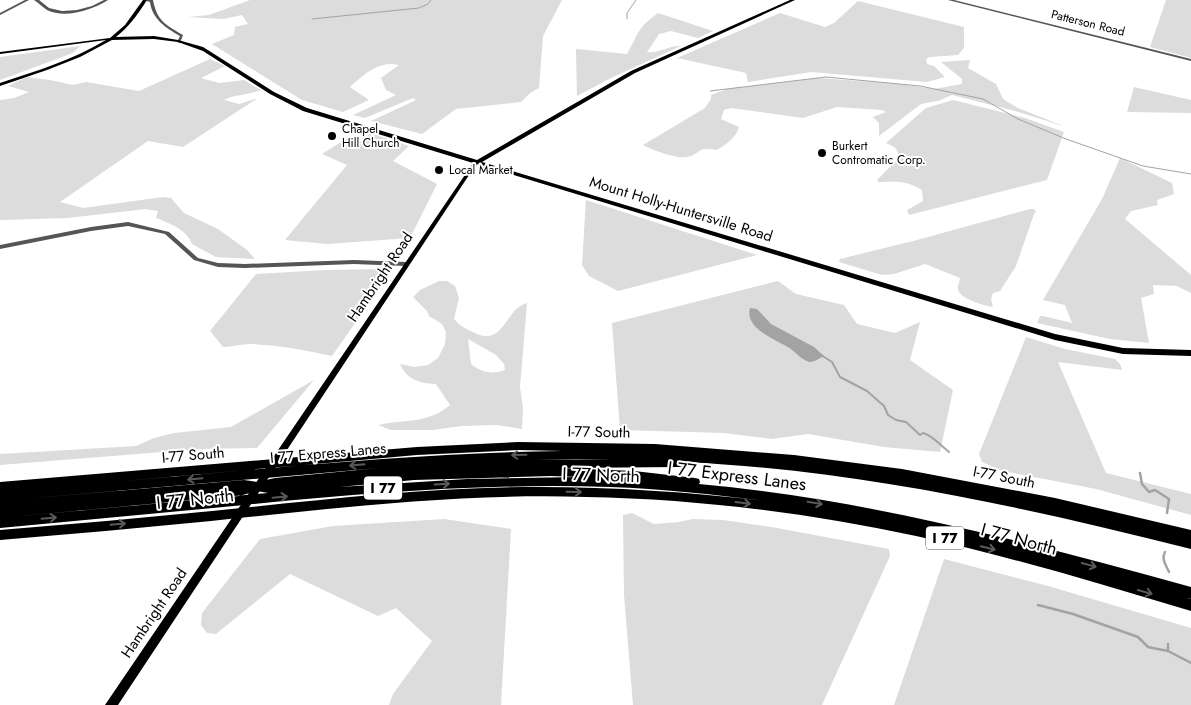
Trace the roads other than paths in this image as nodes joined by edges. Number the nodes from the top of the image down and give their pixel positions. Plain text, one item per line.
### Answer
1 (27, 0) edge
2 (36, 0) edge
3 (106, 0) edge
4 (141, 0) edge
5 (145, 0) edge
6 (793, 0) edge
7 (950, 0) edge
8 (0, 14) edge
9 (106, 41) junction
10 (179, 42) junction
11 (81, 43) junction
12 (84, 51) junction
13 (0, 54) edge
14 (1191, 60) edge
15 (49, 66) junction
16 (0, 85) edge
17 (477, 161) junction
18 (0, 247) edge
19 (406, 264) junction
20 (1191, 353) edge
21 (760, 463) junction
22 (282, 484) junction
23 (0, 486) edge
24 (257, 486) junction
25 (230, 489) junction
26 (0, 496) edge
27 (767, 496) junction
28 (0, 506) edge
29 (0, 513) edge
30 (0, 523) edge
31 (0, 535) edge
32 (1191, 535) edge
33 (1191, 544) edge
34 (1191, 593) edge
35 (1191, 605) edge
36 (111, 705) edge

1 - 8 street
2 - 3 street
4 - 9 main road
5 - 9 main road
5 - 10 street
6 - 17 main road, Hambright Road
7 - 14 street, Patterson Road
9 - 10 main road, Mount Holly-Huntersville Road
9 - 11 main road
9 - 12 main road
9 - 13 main road
9 - 15 main road
10 - 17 main road, Mount Holly-Huntersville Road
11 - 12 main road
11 - 13 main road
12 - 15 main road
15 - 16 main road
17 - 19 main road, Hambright Road
17 - 20 main road, Mount Holly-Huntersville Road
18 - 19 street
19 - 24 main road, Hambright Road
21 - 22 highway
21 -> 26 highway, I 77 Express Lanes / I 77
21 - 33 highway, I 77 Express Lanes / I 77
22 - 24 highway
22 - 27 highway
23 - 32 highway, I-77 South / I 77
24 - 25 highway
24 - 36 main road, Hambright Road
25 - 28 highway
25 - 29 highway
30 -> 27 highway, I 77 Express Lanes / I 77
27 -> 34 highway, I 77 Express Lanes / I 77
31 -> 35 highway, I 77 North / I 77

